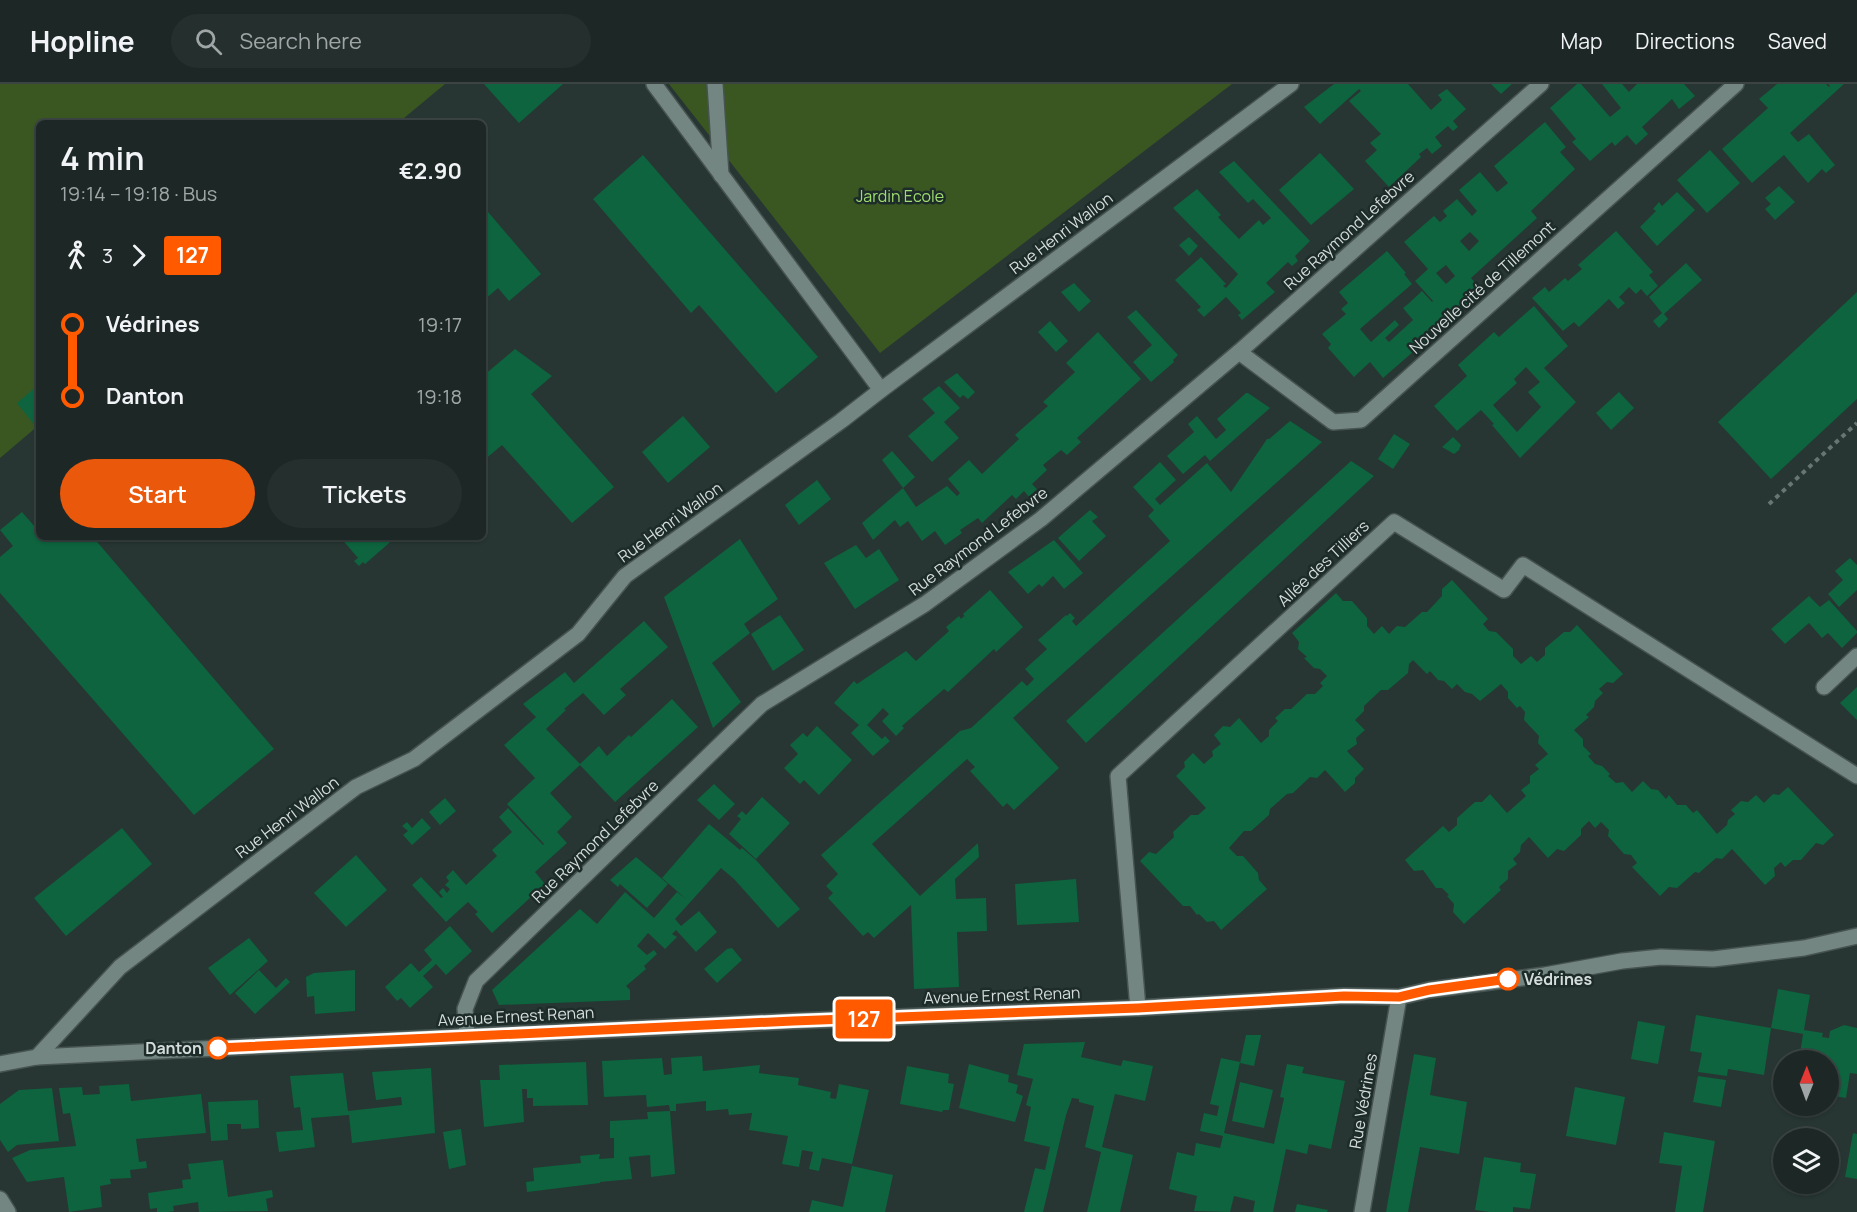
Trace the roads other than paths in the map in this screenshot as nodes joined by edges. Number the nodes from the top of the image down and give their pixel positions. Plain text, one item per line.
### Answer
1 (654, 84) edge
2 (716, 84) edge
3 (1291, 84) edge
4 (1541, 84) edge
5 (1736, 84) edge
6 (721, 175) junction
7 (1239, 352) junction
8 (880, 390) junction
9 (1857, 656) edge
10 (1824, 687) dead end
11 (1857, 776) edge
12 (1857, 936) edge
13 (1399, 997) junction
14 (1138, 1008) junction
15 (467, 1036) junction
16 (37, 1057) junction
17 (0, 1064) edge
18 (0, 1199) edge
19 (8, 1212) edge
20 (1362, 1212) edge

1 - 6 street
2 - 6 street
3 - 8 street, Rue Henri Wallon
4 - 7 street, Rue Raymond Lefebvre
5 - 7 street, Nouvelle cité de Tillemont
6 - 8 street
7 - 15 street, Rue Raymond Lefebvre
8 - 16 street, Rue Henri Wallon
9 - 10 street
11 - 14 street, Allée des Tilliers
12 - 13 street, Avenue Ernest Renan
13 - 14 street, Avenue Ernest Renan
13 - 20 street, Rue Védrines
14 - 15 street, Avenue Ernest Renan
15 - 16 street, Avenue Ernest Renan
16 - 17 street, Avenue Ernest Renan
18 - 19 street

